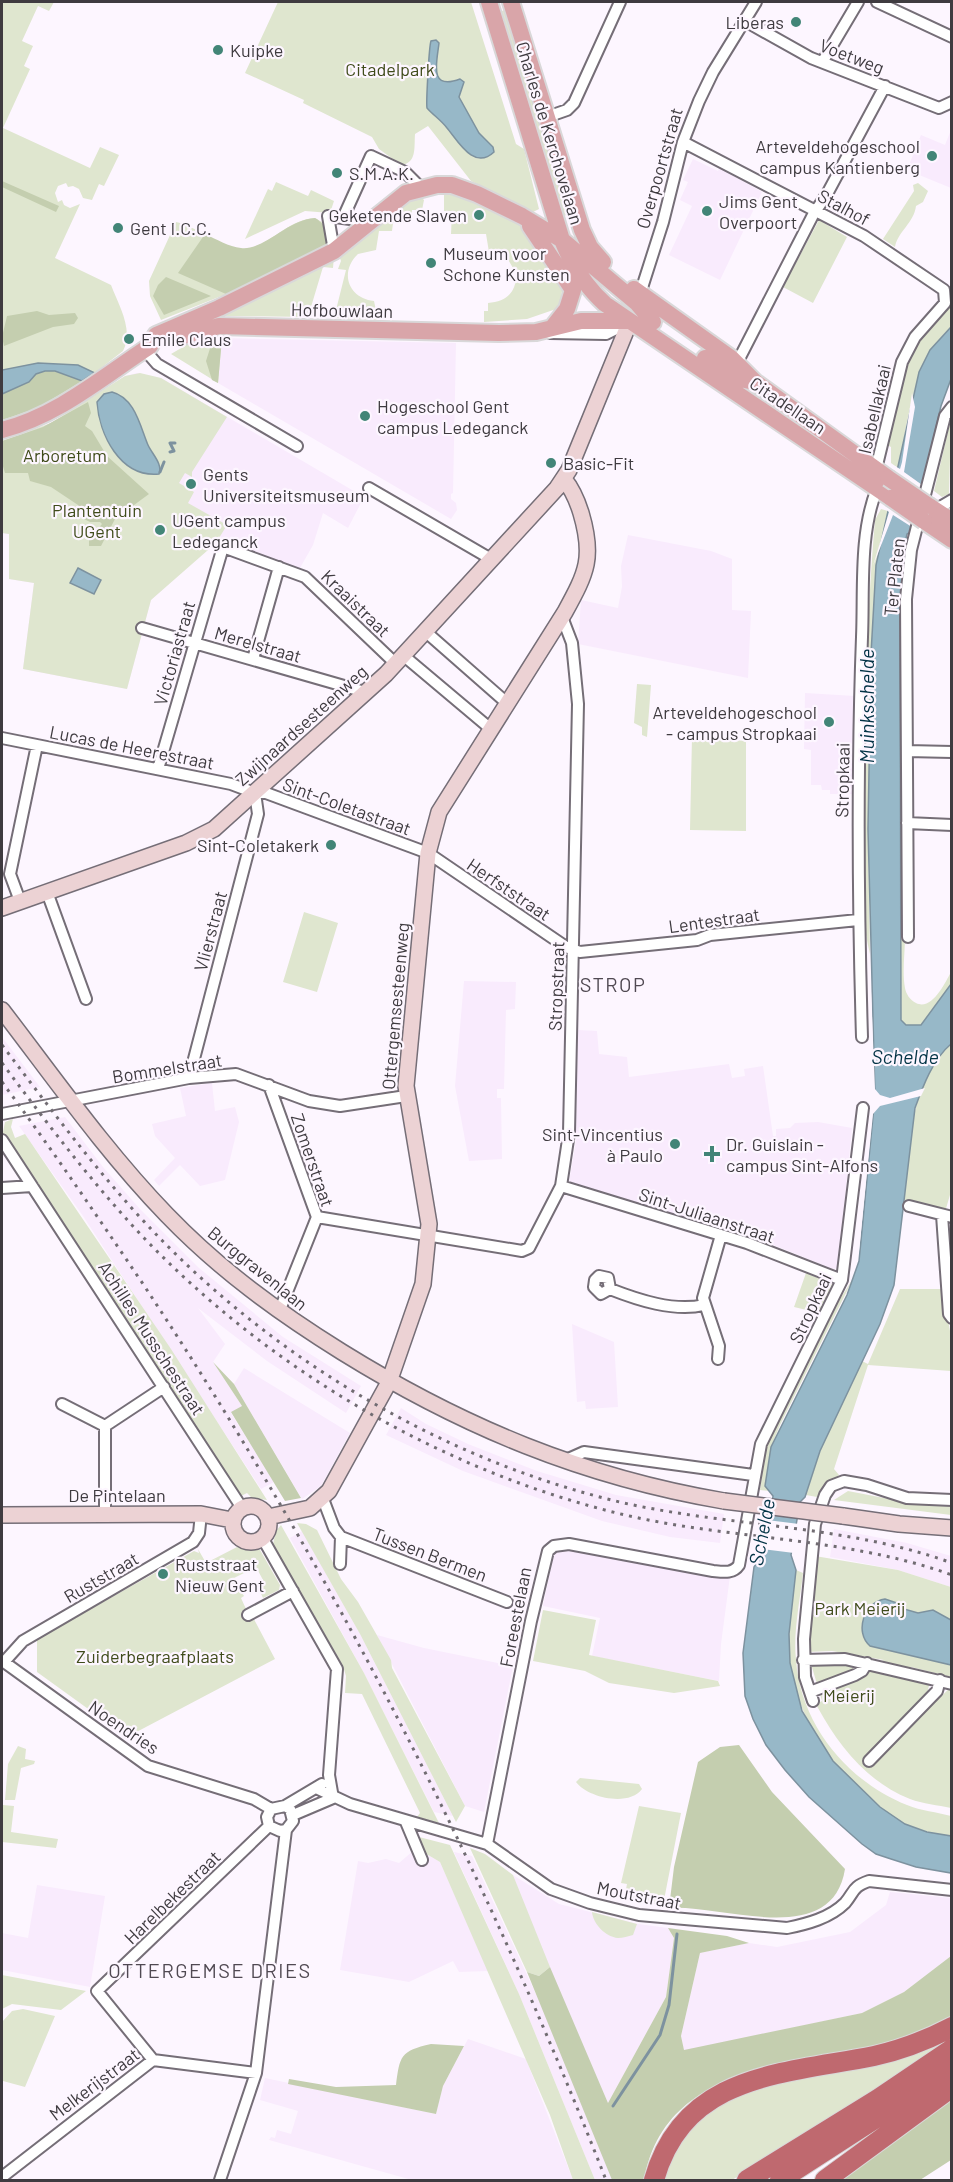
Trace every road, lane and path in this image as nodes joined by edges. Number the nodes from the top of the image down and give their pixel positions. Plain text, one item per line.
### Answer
1 (490, 2) edge
2 (511, 2) edge
3 (620, 2) edge
4 (756, 2) edge
5 (858, 2) edge
6 (877, 2) edge
7 (745, 21) junction
8 (951, 37) edge
9 (822, 61) junction
10 (885, 86) junction
11 (951, 102) edge
12 (547, 117) junction
13 (683, 142) junction
14 (421, 188) junction
15 (817, 210) junction
16 (522, 216) junction
17 (343, 218) junction
18 (372, 222) junction
19 (562, 240) junction
20 (334, 251) junction
21 (946, 298) joint
22 (635, 307) junction
23 (544, 330) junction
24 (150, 343) junction
25 (737, 363) junction
26 (755, 382) junction
27 (951, 407) edge
28 (2, 430) edge
29 (297, 446) dead end
30 (564, 479) junction
31 (882, 483) junction
32 (369, 488) dead end
33 (951, 500) edge
34 (929, 512) junction
35 (951, 521) edge
36 (951, 540) edge
37 (223, 547) joint
38 (491, 559) junction
39 (279, 567) junction
40 (562, 617) junction
41 (142, 628) dead end
42 (426, 632) junction
43 (195, 642) junction
44 (253, 659) junction
45 (400, 660) junction
46 (365, 692) junction
47 (508, 704) junction
48 (492, 730) junction
49 (2, 738) edge
50 (37, 745) junction
51 (907, 751) junction
52 (951, 752) edge
53 (158, 769) junction
54 (255, 793) junction
55 (906, 823) junction
56 (951, 825) edge
57 (428, 853) junction
58 (46, 892) junction
59 (20, 901) junction
60 (2, 908) edge
61 (858, 920) junction
62 (908, 937) dead end
63 (573, 951) junction
64 (86, 999) dead end
65 (2, 1010) edge
66 (862, 1037) dead end
67 (189, 1078) junction
68 (269, 1085) junction
69 (406, 1096) junction
70 (71, 1101) junction
71 (863, 1108) dead end
72 (2, 1114) edge
73 (2, 1140) edge
74 (32, 1186) junction
75 (561, 1186) junction
76 (2, 1188) edge
77 (909, 1206) dead end
78 (947, 1216) edge
79 (317, 1217) junction
80 (429, 1234) junction
81 (721, 1235) junction
82 (842, 1280) junction
83 (610, 1289) dead end
84 (704, 1305) junction
85 (279, 1312) junction
86 (951, 1318) edge
87 (718, 1359) dead end
88 (389, 1382) junction
89 (164, 1387) junction
90 (62, 1404) dead end
91 (105, 1426) junction
92 (566, 1460) junction
93 (753, 1475) junction
94 (322, 1499) junction
95 (951, 1500) edge
96 (242, 1508) junction
97 (201, 1514) junction
98 (2, 1515) edge
99 (105, 1515) junction
100 (268, 1517) junction
101 (232, 1520) junction
102 (951, 1528) edge
103 (341, 1537) junction
104 (263, 1539) junction
105 (340, 1564) dead end
106 (736, 1570) joint
107 (293, 1591) junction
108 (507, 1602) dead end
109 (248, 1615) dead end
110 (803, 1660) junction
111 (3, 1662) edge
112 (867, 1663) junction
113 (940, 1680) junction
114 (951, 1684) edge
115 (869, 1761) dead end
116 (329, 1775) junction
117 (316, 1788) junction
118 (333, 1798) junction
119 (285, 1806) junction
120 (271, 1809) junction
121 (293, 1815) junction
122 (406, 1822) junction
123 (269, 1826) junction
124 (286, 1830) junction
125 (487, 1844) junction
126 (422, 1860) dead end
127 (951, 1890) edge
128 (951, 2028) edge
129 (951, 2049) edge
130 (153, 2060) junction
131 (951, 2069) edge
132 (256, 2073) junction
133 (951, 2086) edge
134 (2, 2177) edge
135 (220, 2181) edge
136 (654, 2181) edge
137 (747, 2181) edge
138 (780, 2181) edge
139 (825, 2181) edge

1 - 19 main road, Charles de Kerchovelaan
2 - 12 main road, Charles de Kerchovelaan
3 - 12 street
4 - 7 street, Overpoortstraat
5 - 9 street
6 - 8 street
7 - 9 street, Voetweg
7 - 13 street, Overpoortstraat
9 - 10 street, Voetweg
10 - 11 street, Voetweg
10 - 15 street
12 - 22 main road, Charles de Kerchovelaan
13 - 15 street, Stalhof
13 - 22 street, Overpoortstraat
14 - 16 main road
14 - 17 street
14 - 18 main road
15 - 21 street, Stalhof
15 - 25 street
16 - 19 main road
16 - 23 main road
17 - 18 street
17 - 20 street
18 - 20 main road
19 - 22 main road
19 - 22 main road, Charles de Kerchovelaan
20 - 24 main road
21 - 31 street, Isabellakaai
22 - 23 main road, Hofbouwlaan
22 - 25 main road, Citadellaan
22 - 26 main road, Citadellaan
22 - 30 street, Zwijnaardsesteenweg
22 - 31 main road, Citadellaan
23 - 24 main road, Hofbouwlaan
24 - 28 main road
24 - 29 street
25 - 26 main road, Citadellaan
26 - 31 main road, Citadellaan
27 - 51 street, Ter Platen
30 - 38 street, Zwijnaardsesteenweg
30 - 40 street, Ottergemsesteenweg
31 - 34 main road, Citadellaan, bridge
31 - 61 street, Stropkaai
32 - 38 street
33 - 34 street
34 - 35 main road
34 - 36 main road
37 - 39 street, Kraaistraat
37 - 43 street, Victoriastraat
38 - 42 street, Zwijnaardsesteenweg
39 - 44 street
39 - 45 street, Kraaistraat
40 - 47 street, Ottergemsesteenweg
40 - 63 street, Stropstraat
41 - 43 street, Merelstraat
42 - 45 street, Zwijnaardsesteenweg
42 - 47 street
43 - 44 street, Merelstraat
43 - 53 street, Victoriastraat
44 - 46 street, Merelstraat
45 - 46 street, Zwijnaardsesteenweg
45 - 48 street, Kraaistraat
46 - 54 street, Zwijnaardsesteenweg
47 - 48 street, Ottergemsesteenweg
48 - 57 street, Ottergemsesteenweg
49 - 50 street, Lucas de Heerestraat
50 - 53 street, Lucas de Heerestraat
50 - 59 street
51 - 52 street
51 - 55 street, Ter Platen
53 - 54 street, Lucas de Heerestraat
54 - 57 street, Sint-Coletastraat
54 - 58 street, Zwijnaardsesteenweg
54 - 67 street, Vlierstraat
55 - 56 street
55 - 62 street, Ter Platen
57 - 63 street, Herfststraat
57 - 69 street, Ottergemsesteenweg
58 - 59 street, Zwijnaardsesteenweg
58 - 64 street
59 - 60 street, Zwijnaardsesteenweg
61 - 63 street, Lentestraat
61 - 66 street, Stropkaai
63 - 75 street, Stropstraat
65 - 70 street, Burggravenlaan
67 - 68 street, Bommelstraat
67 - 70 street, Bommelstraat
68 - 69 street, Bommelstraat
68 - 79 street, Zomerstraat
69 - 80 street, Ottergemsesteenweg
70 - 72 street, Bommelstraat
70 - 85 street, Burggravenlaan
71 - 82 street, Stropkaai
73 - 74 street, Achilles Musschestraat
74 - 76 street
74 - 89 street, Achilles Musschestraat
75 - 80 street, Stropstraat
75 - 81 street, Sint-Juliaanstraat
77 - 78 street
78 - 86 street
79 - 80 street
79 - 85 street, Zomerstraat
80 - 88 street, Ottergemsesteenweg
81 - 82 street, Sint-Juliaanstraat
81 - 84 street
82 - 93 street, Stropkaai
83 - 84 street
84 - 87 street
85 - 88 street, Burggravenlaan
88 - 92 street, Burggravenlaan
88 - 94 street, Ottergemsesteenweg
89 - 91 street
89 - 96 street, Achilles Musschestraat
90 - 91 street
91 - 99 street
92 - 93 street
92 - 102 street, Burggravenlaan, bridge
93 - 106 street, Stropkaai
94 - 100 street, Ottergemsesteenweg
94 - 103 street
95 - 110 street
96 - 100 street
96 - 101 street
97 - 99 street, De Pintelaan
97 - 101 street, De Pintelaan
97 - 111 street, Ruststraat
98 - 99 street, De Pintelaan
100 - 104 street
101 - 104 street
103 - 105 street
103 - 108 street, Tussen Bermen
104 - 107 street
106 - 125 street, Foreestelaan
107 - 109 street
107 - 116 street
110 - 112 street
110 - 112 street
111 - 120 street, Noendries
112 - 113 street
113 - 114 street
113 - 115 street
116 - 117 street
116 - 118 street
117 - 118 street
117 - 119 street
118 - 121 street
118 - 122 street, Moutstraat
119 - 120 street
119 - 121 street
120 - 123 street
121 - 124 street
122 - 125 street, Moutstraat
122 - 126 street
123 - 124 street
123 - 130 street, Harelbekestraat
124 - 132 street
125 - 127 street, Moutstraat
128 - 136 highway
129 - 137 highway
130 - 132 street, Melkerijstraat
130 - 134 street, Melkerijstraat
131 - 138 highway
132 - 135 street
133 - 139 highway

